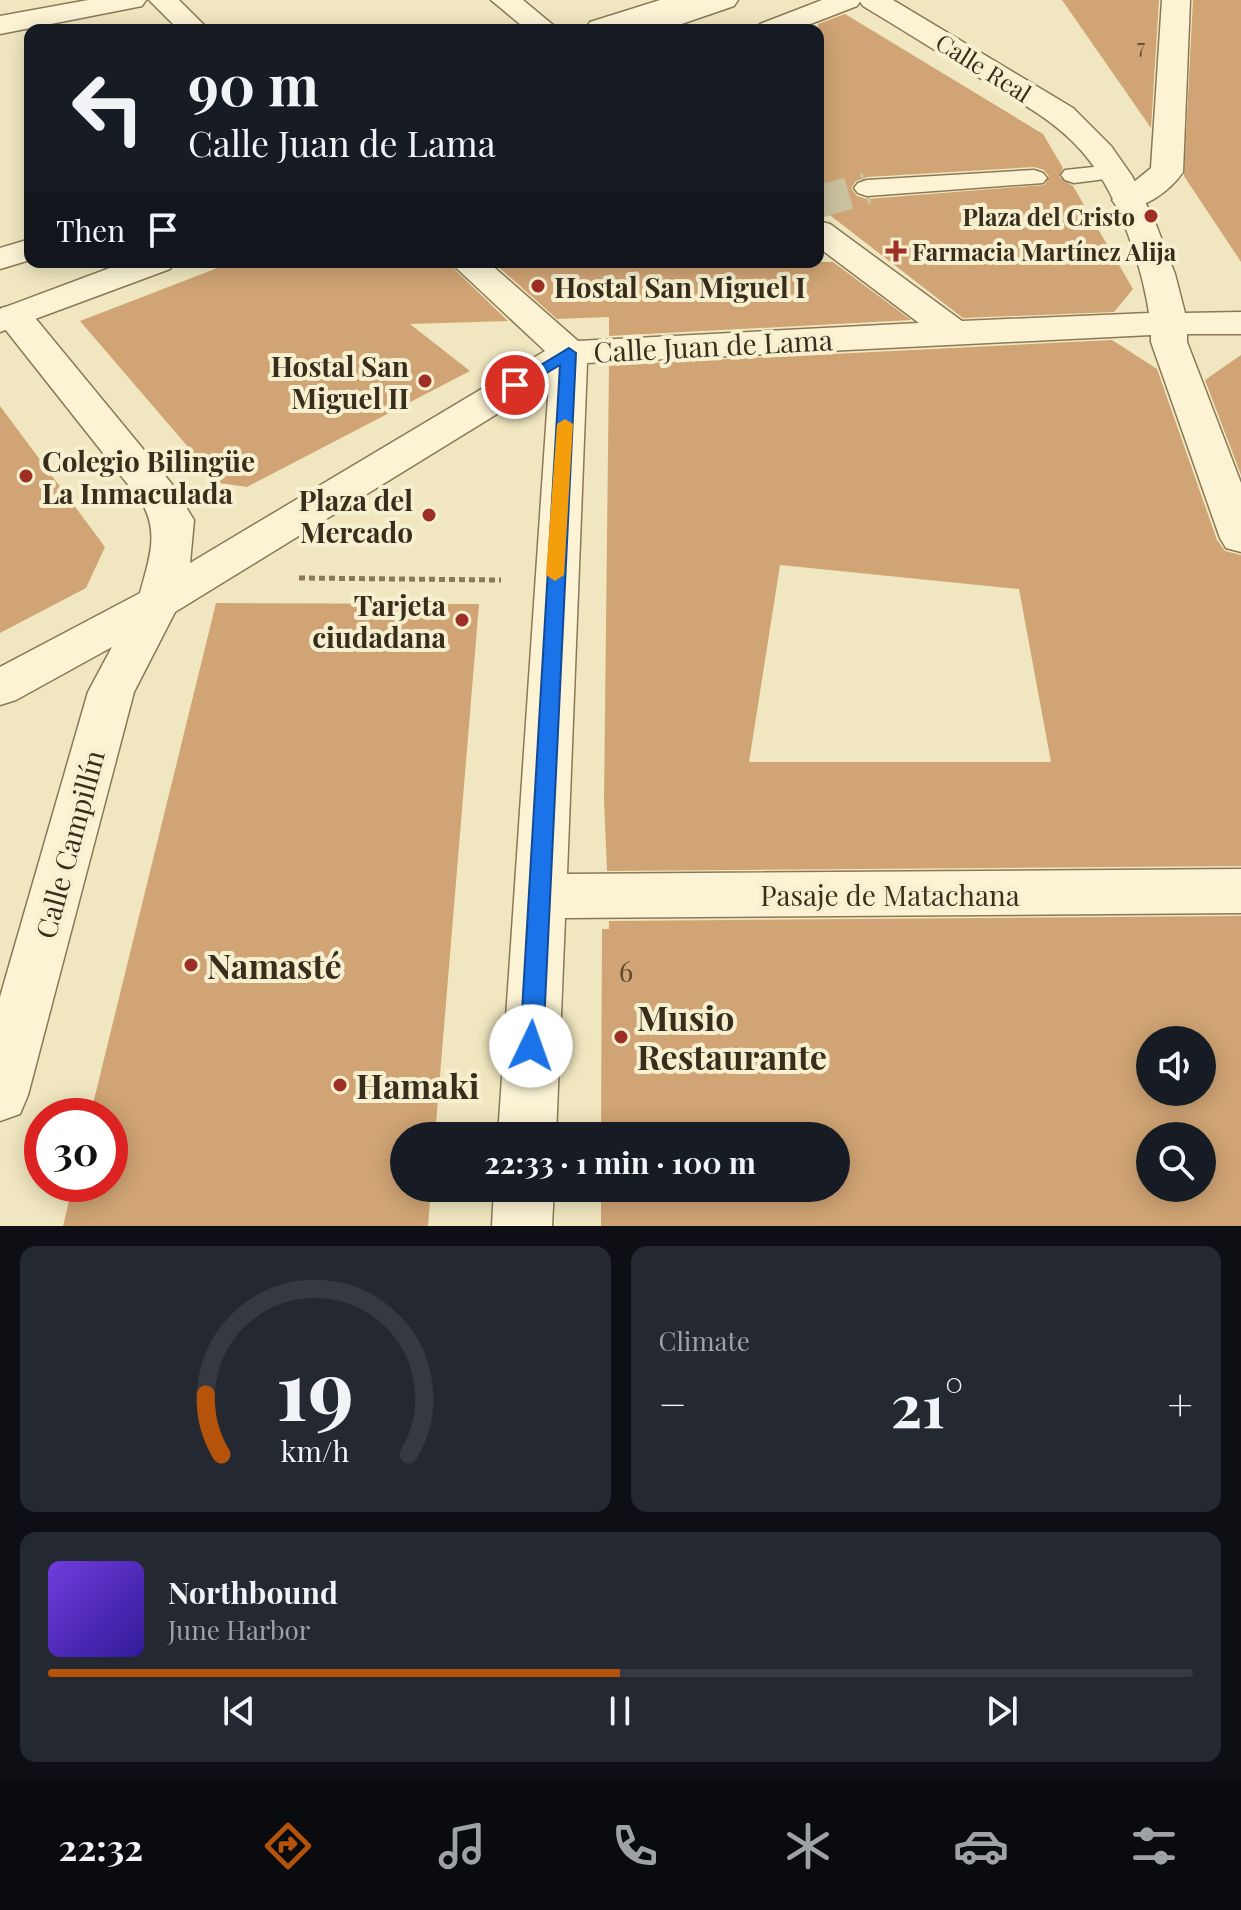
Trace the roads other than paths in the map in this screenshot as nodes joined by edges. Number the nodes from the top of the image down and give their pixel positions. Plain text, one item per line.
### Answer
1 (132, 0) edge
2 (163, 0) edge
3 (505, 0) edge
4 (689, 0) edge
5 (724, 0) edge
6 (847, 0) edge
7 (873, 0) edge
8 (1176, 0) edge
9 (189, 24) edge
10 (537, 24) edge
11 (613, 24) edge
12 (654, 24) edge
13 (785, 24) edge
14 (0, 25) edge
15 (1074, 175) dead end
16 (1034, 178) dead end
17 (1120, 186) junction
18 (867, 188) tunnel mouth
19 (824, 235) edge
20 (24, 251) edge
21 (0, 259) edge
22 (142, 268) edge
23 (474, 268) edge
24 (7, 318) edge
25 (1171, 323) junction
26 (1241, 323) edge
27 (955, 333) junction
28 (569, 353) junction
29 (1241, 538) edge
30 (159, 602) junction
31 (0, 688) edge
32 (1241, 891) edge
33 (539, 896) junction
34 (0, 1095) edge
35 (528, 1122) edge
36 (523, 1202) edge
37 (522, 1226) edge

1 - 14 street
2 - 9 street
3 - 10 street
4 - 11 street
5 - 12 street
6 - 13 street
7 - 17 street, Calle Real
8 - 17 street
15 - 17 lane
16 - 18 lane
17 - 25 street
19 - 27 street
20 - 21 street
22 - 24 street
23 - 28 street
24 - 30 street, Calle Campillín
25 - 26 street, Calle Juan de Lama
25 - 27 street, Calle Juan de Lama
25 - 29 street
27 - 28 street, Calle Juan de Lama
28 - 30 street, Calle Juan de Lama
28 - 33 street
30 - 31 street, Calle Juan de Lama
30 - 34 street, Calle Campillín
32 - 33 street, Pasaje de Matachana
33 - 35 street
36 - 37 street

